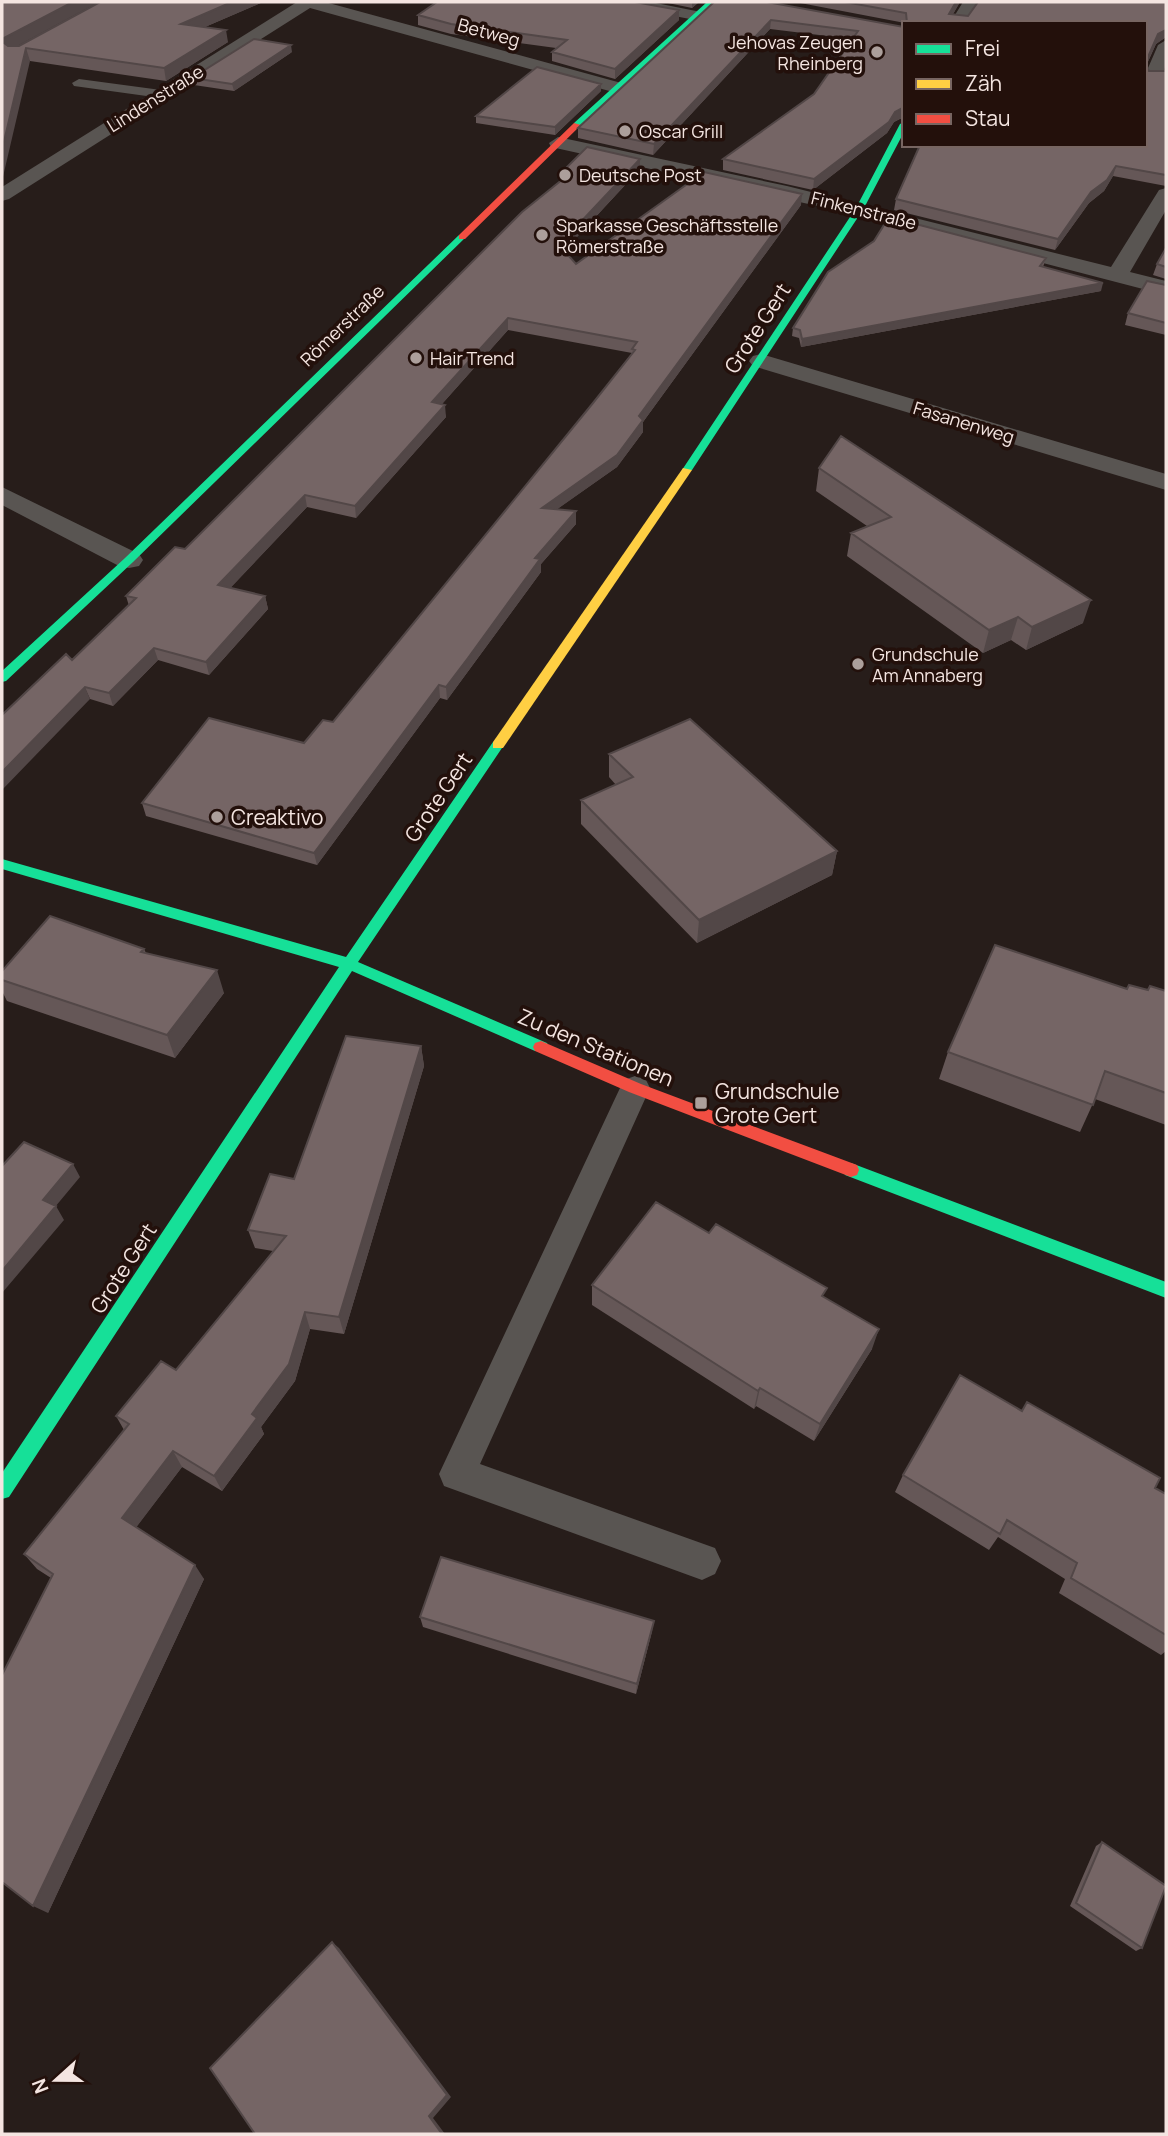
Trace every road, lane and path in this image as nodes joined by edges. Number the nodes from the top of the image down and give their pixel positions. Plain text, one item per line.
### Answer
1 (308, 2) edge
2 (628, 2) edge
3 (711, 2) edge
4 (971, 2) edge
5 (695, 15) junction
6 (959, 21) edge
7 (1166, 45) edge
8 (1155, 75) edge
9 (79, 83) dead end
10 (619, 88) junction
11 (161, 94) junction
12 (902, 128) edge
13 (558, 143) junction
14 (1166, 194) edge
15 (2, 195) edge
16 (860, 208) junction
17 (1117, 275) junction
18 (1166, 288) edge
19 (761, 361) junction
20 (1166, 482) edge
21 (2, 495) edge
22 (129, 560) junction
23 (2, 678) edge
24 (2, 864) edge
25 (349, 964) junction
26 (635, 1088) junction
27 (1166, 1290) edge
28 (2, 1490) edge
29 (702, 1561) dead end

1 - 10 street, Betweg
1 - 11 street, Lindenstraße
2 - 5 street
3 - 5 street, Römerstraße
4 - 6 street
5 - 10 street, Römerstraße
7 - 8 street
9 - 11 lane
10 - 13 street, Römerstraße
11 - 15 street, Lindenstraße
12 - 16 street, Grote Gert
13 - 16 street, Finkenstraße
13 - 22 street, Römerstraße
14 - 17 street
16 - 17 street, Finkenstraße
16 - 19 street, Grote Gert
17 - 18 street, Finkenstraße
19 - 20 street, Fasanenweg
19 - 25 street, Grote Gert
21 - 22 street
22 - 23 street, Römerstraße
24 - 25 street, Zu den Stationen
25 - 26 street, Zu den Stationen
25 - 28 street, Grote Gert
26 - 27 street, Zu den Stationen
26 - 29 lane

